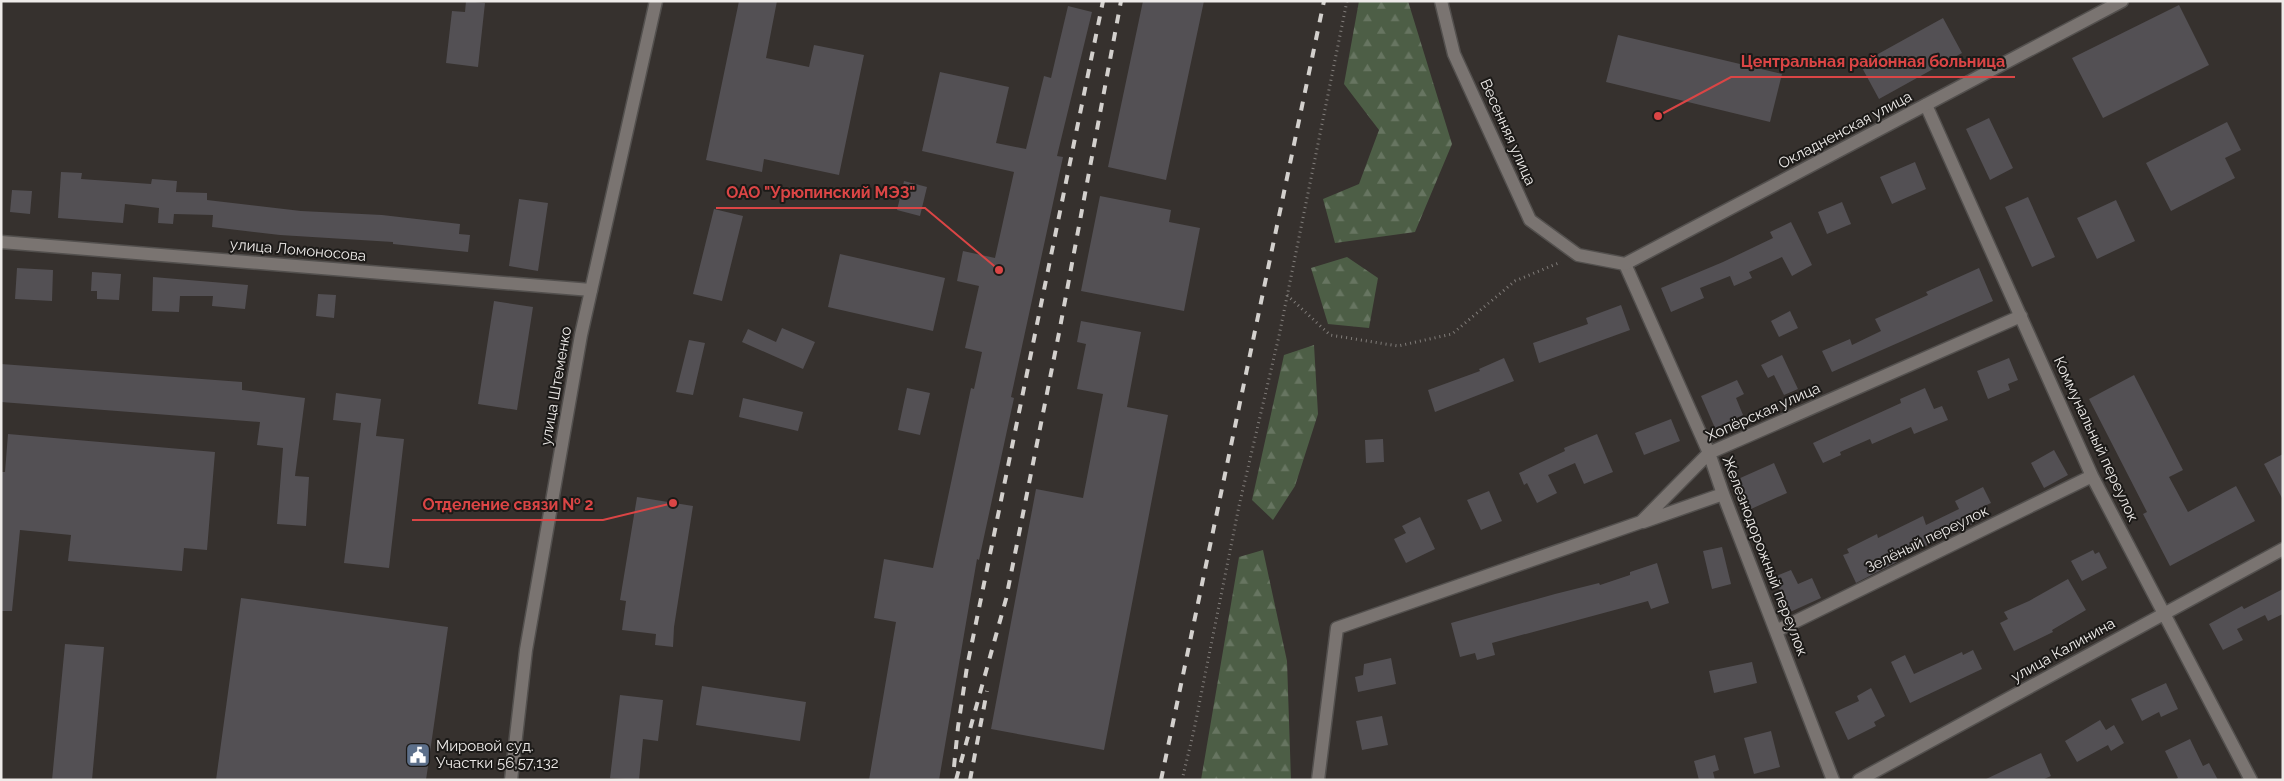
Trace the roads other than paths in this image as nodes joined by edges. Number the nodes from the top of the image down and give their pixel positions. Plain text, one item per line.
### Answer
1 (656, 1) edge
2 (1441, 1) edge
3 (2122, 1) edge
4 (1926, 105) junction
5 (1, 242) edge
6 (1624, 264) junction
7 (591, 290) junction
8 (2021, 316) junction
9 (1709, 453) junction
10 (2092, 476) junction
11 (1723, 494) junction
12 (1641, 522) junction
13 (2283, 549) edge
14 (2164, 614) junction
15 (1776, 631) junction
16 (511, 780) edge
17 (1318, 780) edge
18 (1833, 780) edge
19 (1859, 780) edge
20 (2251, 780) edge

1 - 7 street, улица Штеменко
2 - 6 street, Весенняя улица
3 - 4 street, Окладненская улица
4 - 6 street, Окладненская улица
4 - 8 street, Коммунальный переулок
5 - 7 street, улица Ломоносова
6 - 9 street, Железнодорожный переулок
7 - 16 street, улица Штеменко
8 - 9 street, Хопёрская улица
8 - 10 street, Коммунальный переулок
9 - 11 street, Железнодорожный переулок
9 - 12 street, Хопёрская улица
10 - 14 street, Коммунальный переулок
10 - 15 street, Зелёный переулок
11 - 12 street
11 - 15 street, Железнодорожный переулок
12 - 17 street, Хопёрская улица
13 - 14 street, улица Калинина
14 - 19 street, улица Калинина
14 - 20 street, Коммунальный переулок
15 - 18 street, Железнодорожный переулок

